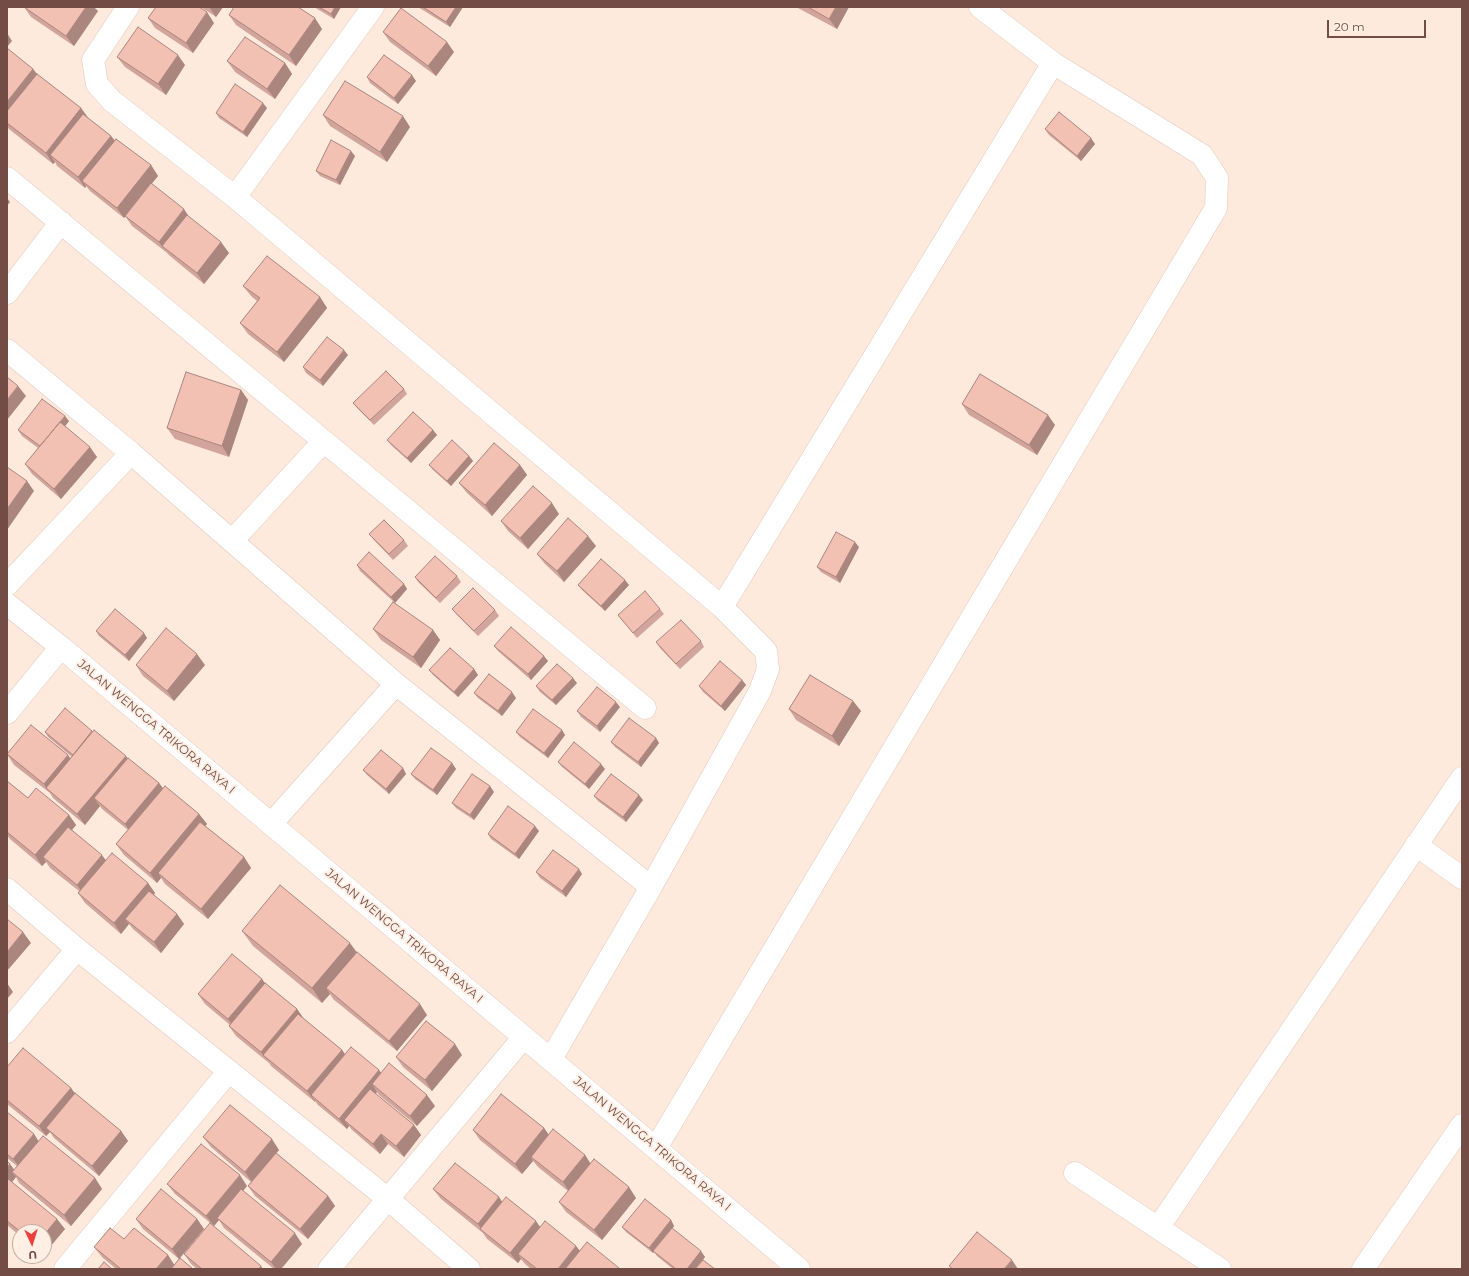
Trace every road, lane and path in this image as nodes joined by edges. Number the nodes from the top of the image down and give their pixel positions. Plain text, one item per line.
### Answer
1 (128, 7) edge
2 (373, 7) edge
3 (980, 7) edge
4 (1053, 63) junction
5 (7, 178) edge
6 (235, 197) junction
7 (61, 222) junction
8 (7, 293) edge
9 (7, 350) edge
10 (324, 441) junction
11 (131, 453) junction
12 (232, 541) junction
13 (7, 584) edge
14 (7, 604) edge
15 (722, 607) junction
16 (61, 648) junction
17 (396, 684) junction
18 (645, 708) dead end
19 (7, 713) edge
20 (1462, 778) edge
21 (271, 824) junction
22 (1416, 845) junction
23 (1462, 878) edge
24 (651, 887) junction
25 (7, 889) edge
26 (77, 949) junction
27 (7, 1032) edge
28 (524, 1037) junction
29 (551, 1059) junction
30 (229, 1071) junction
31 (1462, 1126) edge
32 (656, 1148) junction
33 (1075, 1173) dead end
34 (388, 1199) junction
35 (1158, 1228) junction
36 (65, 1269) edge
37 (329, 1269) edge
38 (469, 1269) edge
39 (800, 1269) edge
40 (1220, 1269) edge
41 (1363, 1269) edge

1 - 6 street
2 - 6 street
3 - 4 street
4 - 15 street
4 - 32 street
5 - 7 street
6 - 15 street
7 - 8 street
7 - 10 street
9 - 11 street
10 - 12 street
10 - 18 street
11 - 12 street
11 - 13 street
12 - 17 street
14 - 16 street, JALAN WENGGA TRIKORA RAYA I
15 - 24 street
16 - 19 street
16 - 21 street, JALAN WENGGA TRIKORA RAYA I
17 - 21 street
17 - 24 street
20 - 22 street
21 - 28 street, JALAN WENGGA TRIKORA RAYA I
22 - 23 street
22 - 35 street
24 - 29 street
25 - 26 street
26 - 27 street
26 - 30 street
28 - 29 street, JALAN WENGGA TRIKORA RAYA I
28 - 34 street
29 - 32 street, JALAN WENGGA TRIKORA RAYA I
30 - 34 street
30 - 36 street
31 - 41 street
32 - 39 street, JALAN WENGGA TRIKORA RAYA I
33 - 35 street
34 - 37 street
34 - 38 street
35 - 40 street

